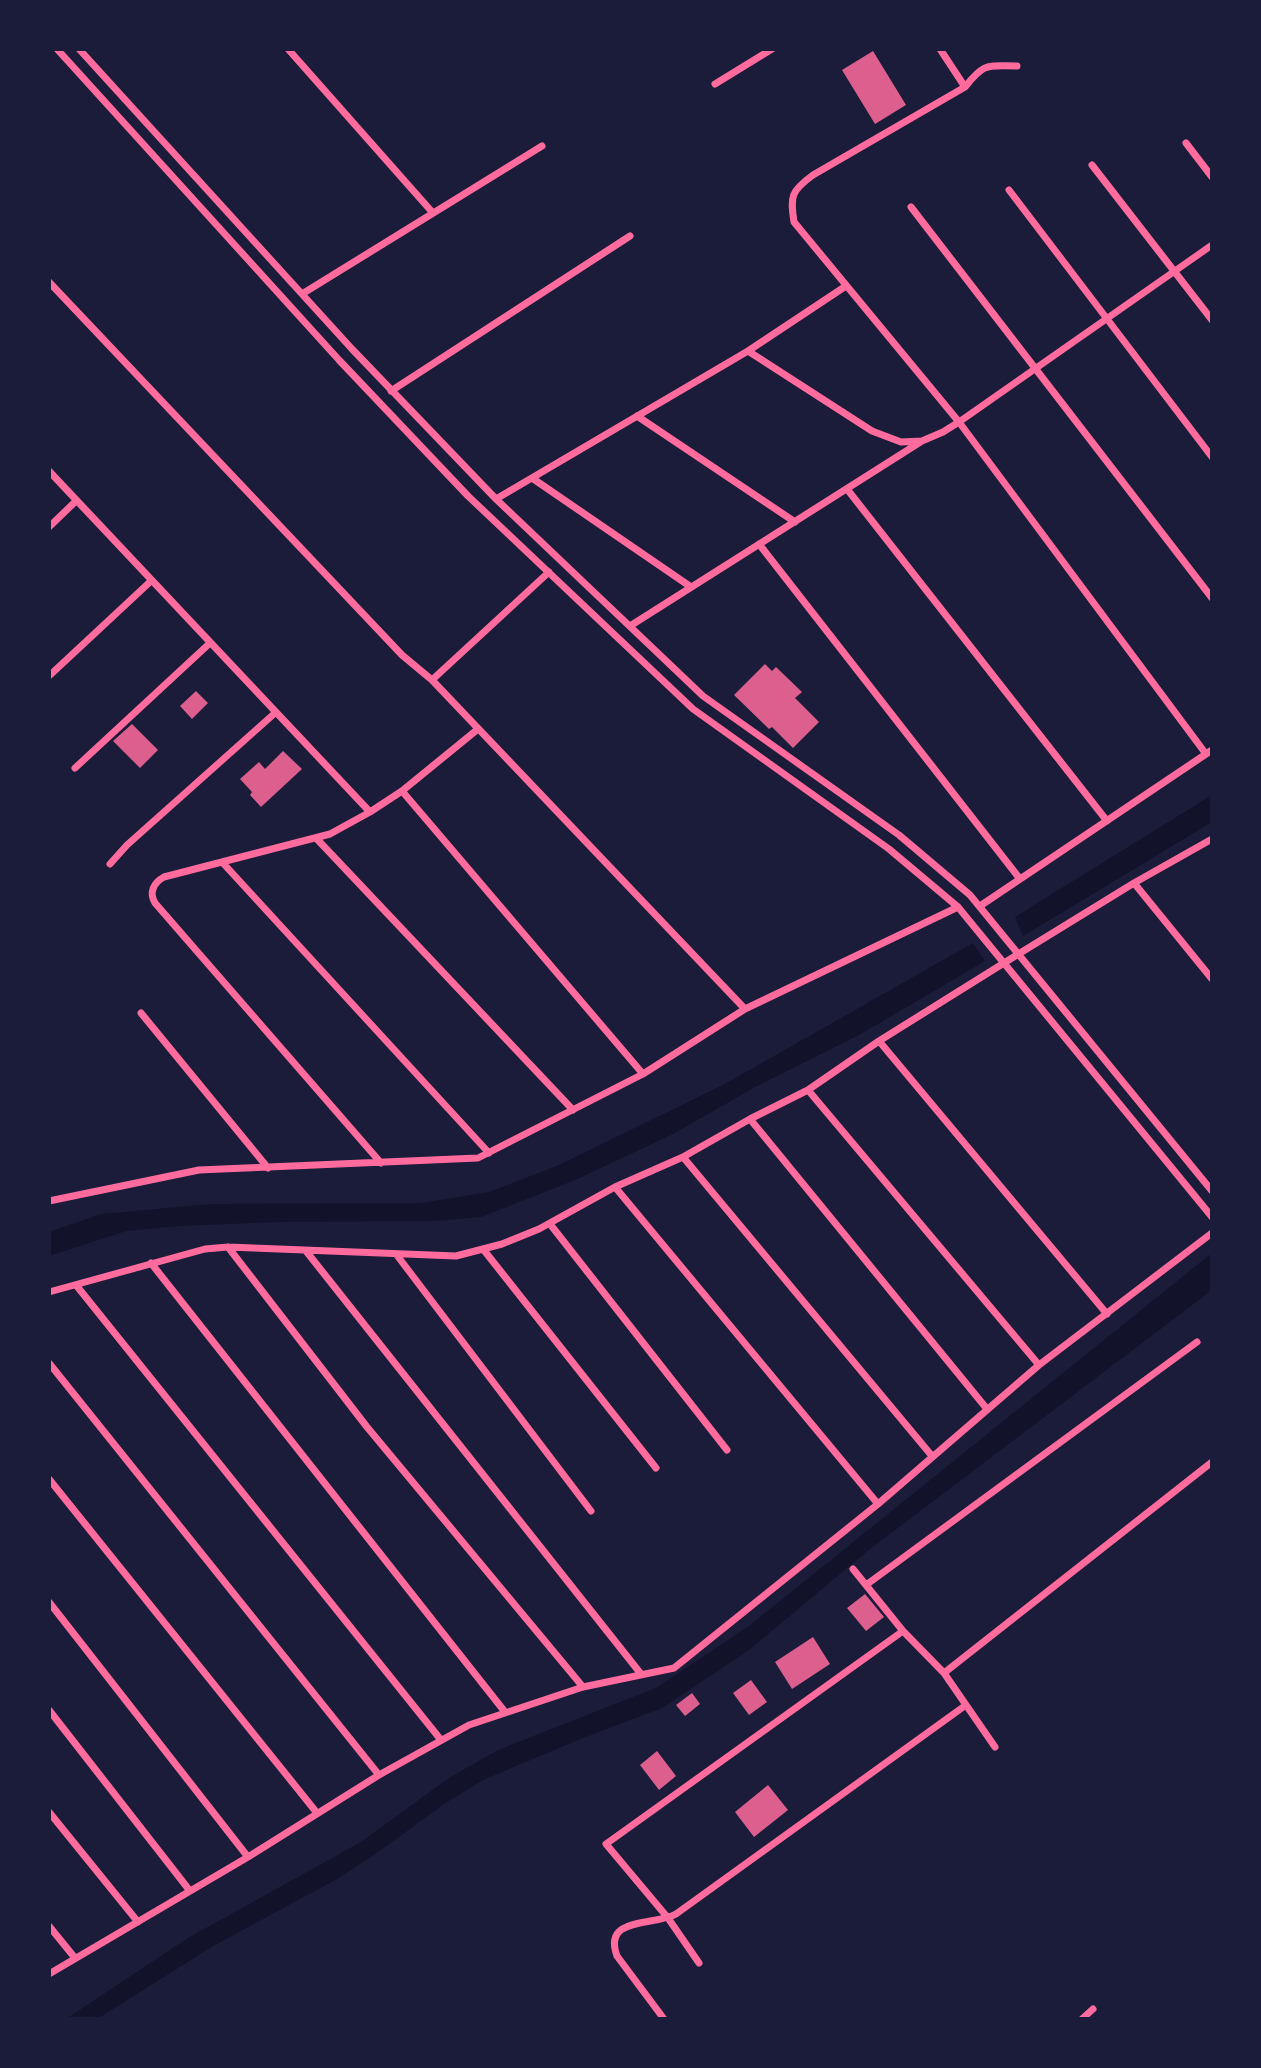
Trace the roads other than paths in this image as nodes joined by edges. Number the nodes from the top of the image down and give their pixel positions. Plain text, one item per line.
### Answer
1 (57, 49) edge
2 (79, 49) edge
3 (288, 49) edge
4 (772, 49) edge
5 (940, 49) edge
6 (1017, 66) dead end
7 (715, 84) dead end
8 (965, 86) junction
9 (1186, 143) dead end
10 (542, 146) dead end
11 (1092, 165) dead end
12 (1212, 177) edge
13 (1009, 190) dead end
14 (911, 207) dead end
15 (433, 213) junction
16 (630, 236) dead end
17 (1212, 245) edge
18 (1174, 271) junction
19 (49, 282) edge
20 (846, 286) junction
21 (302, 295) junction
22 (1107, 319) junction
23 (1212, 320) edge
24 (748, 351) junction
25 (391, 391) junction
26 (637, 416) junction
27 (958, 422) junction
28 (922, 441) junction
29 (1212, 457) edge
30 (49, 471) edge
31 (533, 478) junction
32 (848, 489) junction
33 (496, 499) junction
34 (76, 501) junction
35 (795, 522) junction
36 (49, 527) edge
37 (759, 544) junction
38 (549, 572) junction
39 (151, 581) junction
40 (691, 587) junction
41 (1212, 598) edge
42 (630, 626) junction
43 (210, 643) junction
44 (49, 676) edge
45 (432, 680) junction
46 (275, 713) junction
47 (478, 729) junction
48 (1209, 752) edge
49 (75, 768) dead end
50 (402, 791) junction
51 (370, 812) junction
52 (1107, 821) junction
53 (316, 838) junction
54 (1212, 839) edge
55 (222, 862) junction
56 (110, 864) dead end
57 (1020, 879) junction
58 (1133, 883) junction
59 (958, 906) junction
60 (979, 906) junction
61 (1018, 954) junction
62 (1004, 963) junction
63 (1212, 979) edge
64 (745, 1009) junction
65 (141, 1013) dead end
66 (880, 1041) junction
67 (643, 1074) junction
68 (808, 1090) junction
69 (573, 1110) junction
70 (750, 1119) junction
71 (489, 1153) junction
72 (684, 1157) junction
73 (381, 1163) junction
74 (268, 1168) junction
75 (615, 1187) junction
76 (1212, 1191) edge
77 (49, 1201) edge
78 (1212, 1217) edge
79 (550, 1224) junction
80 (1212, 1233) edge
81 (228, 1247) junction
82 (483, 1249) junction
83 (306, 1251) junction
84 (396, 1254) junction
85 (151, 1264) junction
86 (76, 1285) junction
87 (49, 1292) edge
88 (1107, 1314) junction
89 (1197, 1342) dead end
90 (49, 1363) edge
91 (1039, 1365) junction
92 (987, 1409) junction
93 (726, 1450) dead end
94 (932, 1456) junction
95 (1212, 1462) edge
96 (656, 1468) dead end
97 (49, 1479) edge
98 (878, 1504) junction
99 (591, 1511) dead end
100 (853, 1569) dead end
101 (866, 1585) junction
102 (49, 1602) edge
103 (903, 1631) junction
104 (944, 1673) junction
105 (641, 1674) junction
106 (583, 1687) junction
107 (966, 1705) junction
108 (49, 1710) edge
109 (505, 1712) junction
110 (441, 1740) junction
111 (995, 1747) dead end
112 (379, 1775) junction
113 (49, 1812) edge
114 (317, 1813) junction
115 (248, 1857) junction
116 (190, 1891) junction
117 (668, 1919) junction
118 (138, 1922) junction
119 (49, 1926) edge
120 (75, 1958) junction
121 (699, 1963) dead end
122 (49, 1974) edge
123 (1094, 2009) dead end
124 (664, 2019) edge
125 (1082, 2019) edge

1 - 38 street
2 - 21 street
3 - 15 street
4 - 7 street
5 - 8 street
6 - 8 street
8 - 20 street
9 - 12 street
10 - 15 street
11 - 18 street
13 - 22 street
14 - 41 street
15 - 21 street
16 - 25 street
17 - 18 street
18 - 22 street
18 - 23 street
19 - 45 street
20 - 24 street
20 - 27 street
21 - 25 street
22 - 27 street
22 - 29 street
24 - 26 street
24 - 28 street
25 - 33 street
26 - 31 street
26 - 35 street
27 - 28 street
27 - 48 street
28 - 32 street
30 - 34 street
31 - 33 street
31 - 40 street
32 - 35 street
32 - 52 street
33 - 42 street
34 - 36 street
34 - 39 street
35 - 37 street
37 - 40 street
37 - 57 street
38 - 45 street
38 - 59 street
39 - 43 street
39 - 44 street
40 - 42 street
42 - 60 street
43 - 46 street
43 - 49 street
45 - 47 street
46 - 51 street
46 - 56 street
47 - 50 street
47 - 64 street
48 - 52 street
50 - 51 street
50 - 67 street
51 - 53 street
52 - 57 street
53 - 55 street
53 - 69 street
54 - 58 street
55 - 71 street
55 - 73 street
57 - 60 street
58 - 61 street
58 - 63 street
59 - 62 street
59 - 64 street
60 - 61 street
61 - 62 street
61 - 76 street
62 - 66 street
62 - 78 street
64 - 67 street
65 - 74 street
66 - 68 street
66 - 88 street
67 - 69 street
68 - 70 street
68 - 91 street
69 - 71 street
70 - 72 street
70 - 92 street
71 - 73 street
72 - 75 street
72 - 94 street
73 - 74 street
74 - 77 street
75 - 79 street
75 - 98 street
79 - 82 street
79 - 93 street
80 - 88 street
81 - 83 street
81 - 85 street
81 - 106 street
82 - 84 street
82 - 96 street
83 - 84 street
83 - 105 street
84 - 99 street
85 - 86 street
85 - 109 street
86 - 87 street
86 - 110 street
88 - 91 street
89 - 101 street
90 - 112 street
91 - 92 street
92 - 94 street
94 - 98 street
95 - 104 street
97 - 114 street
98 - 105 street
100 - 101 street
101 - 103 street
102 - 115 street
103 - 104 street
103 - 117 street
104 - 107 street
105 - 106 street
106 - 109 street
107 - 111 street
107 - 117 street
108 - 116 street
109 - 110 street
110 - 112 street
112 - 114 street
113 - 118 street
114 - 115 street
115 - 116 street
116 - 118 street
117 - 121 street
117 - 124 street
118 - 120 street
119 - 120 street
120 - 122 street
123 - 125 street

